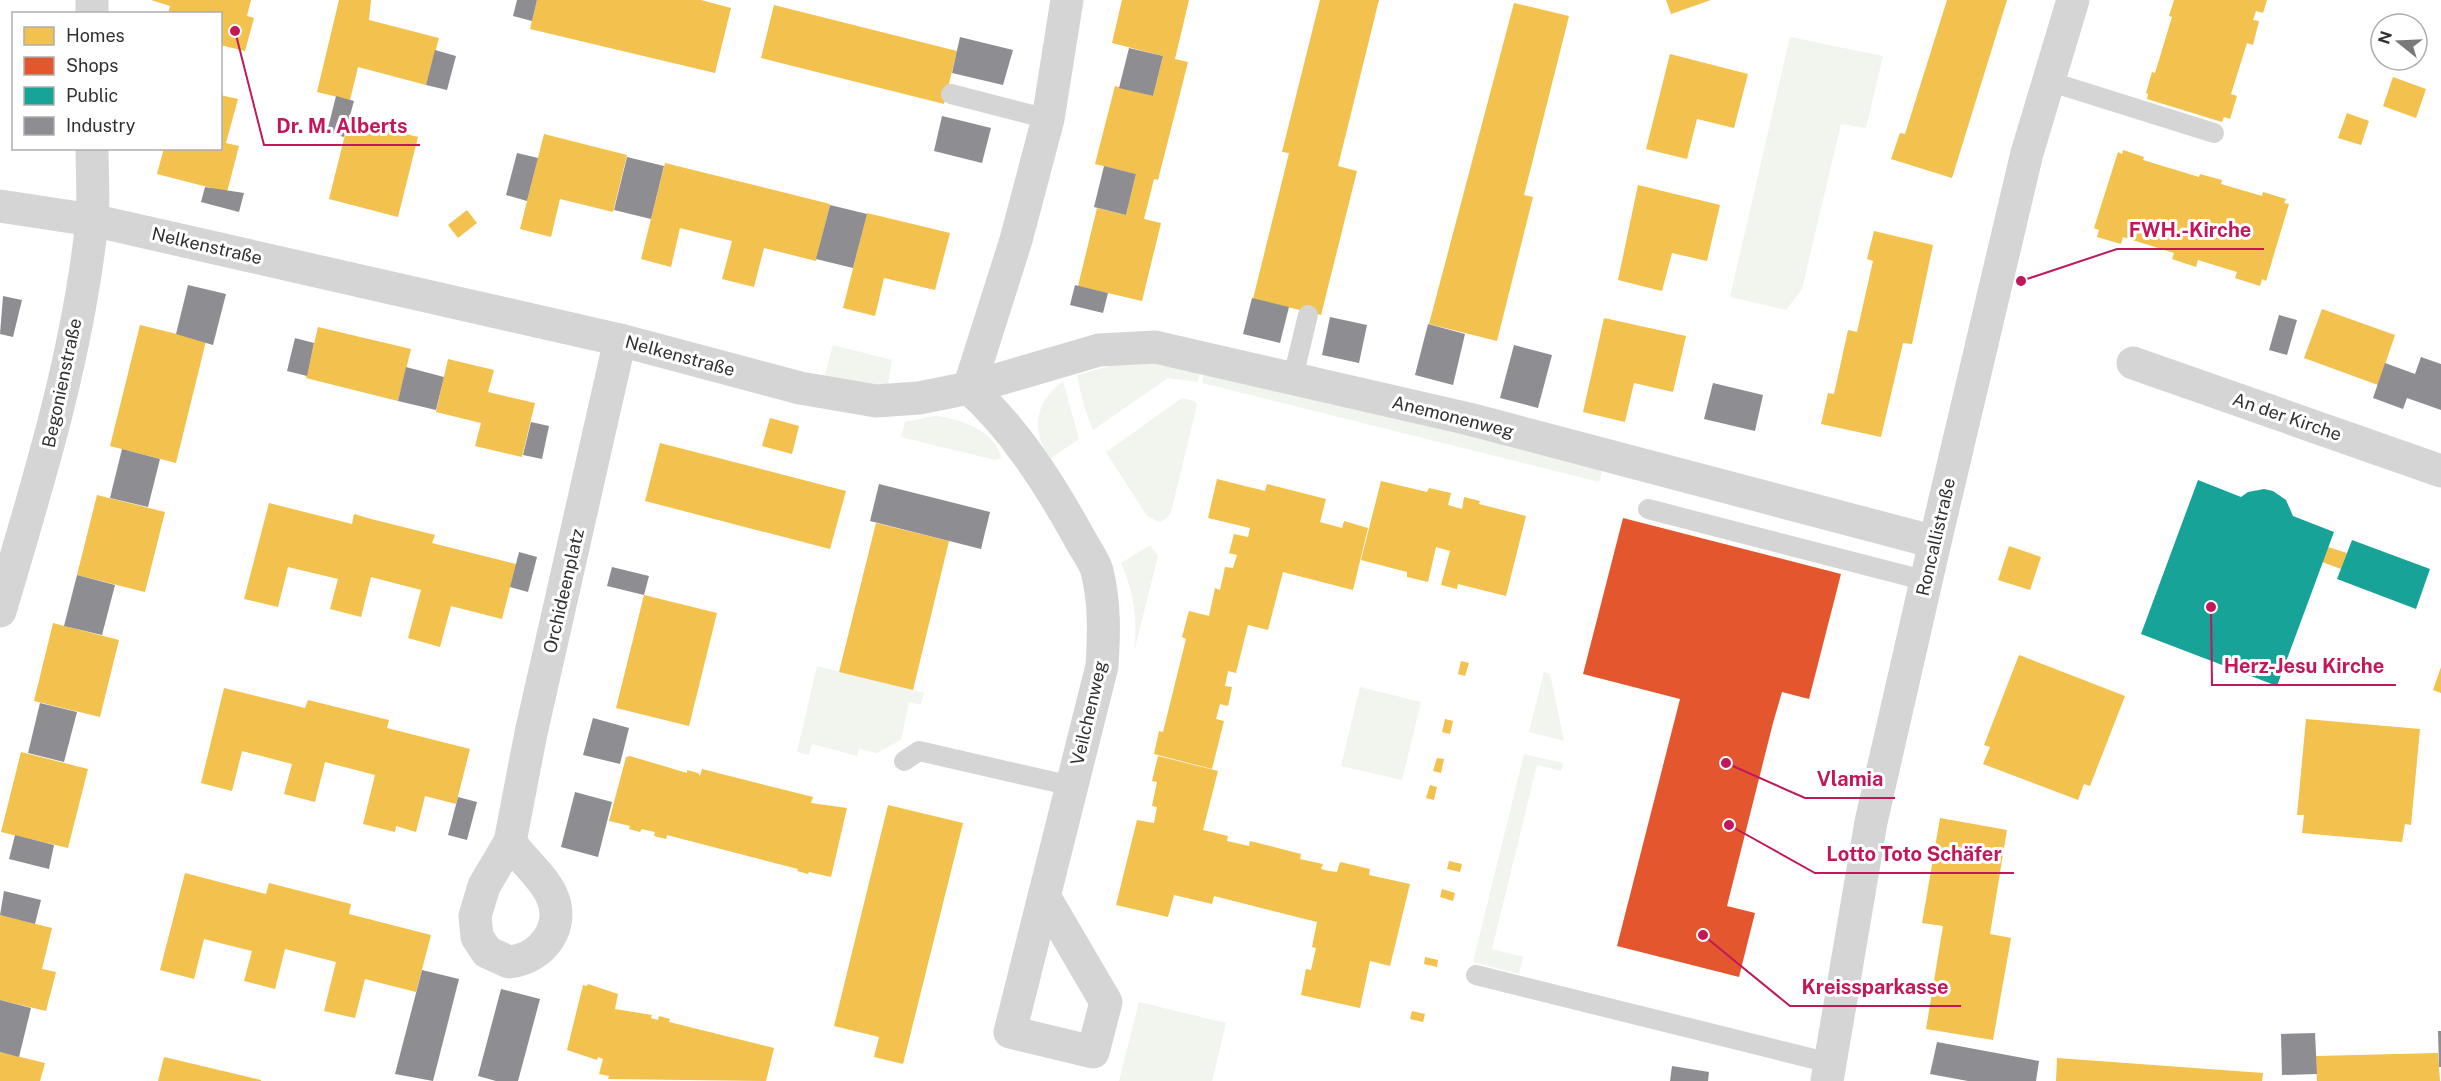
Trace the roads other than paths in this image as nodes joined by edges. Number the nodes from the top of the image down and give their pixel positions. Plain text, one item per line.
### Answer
1 (1067, 0) edge
2 (2073, 0) edge
3 (2048, 81) junction
4 (951, 94) dead end
5 (1048, 119) junction
6 (2214, 133) dead end
7 (92, 150) edge
8 (0, 206) edge
9 (92, 220) junction
10 (1308, 315) dead end
11 (620, 340) junction
12 (2133, 363) dead end
13 (1293, 377) junction
14 (969, 388) junction
15 (2441, 471) edge
16 (1648, 508) dead end
17 (1935, 542) junction
18 (1927, 581) junction
19 (0, 611) edge
20 (904, 761) dead end
21 (1072, 786) junction
22 (510, 842) dead end
23 (1044, 896) dead end
24 (1476, 975) dead end
25 (1828, 1072) edge

1 - 5 street
2 - 3 street, Roncallistraße
3 - 6 lane
3 - 17 street, Roncallistraße
4 - 5 lane
5 - 14 street
7 - 9 street, Begonienstraße
8 - 9 street, Nelkenstraße
9 - 11 street, Nelkenstraße
9 - 19 street, Begonienstraße
10 - 13 lane
11 - 14 street, Nelkenstraße
11 - 22 street, Orchideenplatz
12 - 15 street, An der Kirche
13 - 14 street, Anemonenweg
13 - 17 street, Anemonenweg
14 - 21 street, Veilchenweg
16 - 18 lane
17 - 18 street, Roncallistraße
18 - 25 street, Roncallistraße
20 - 21 lane
21 - 23 street, Veilchenweg
24 - 25 lane

